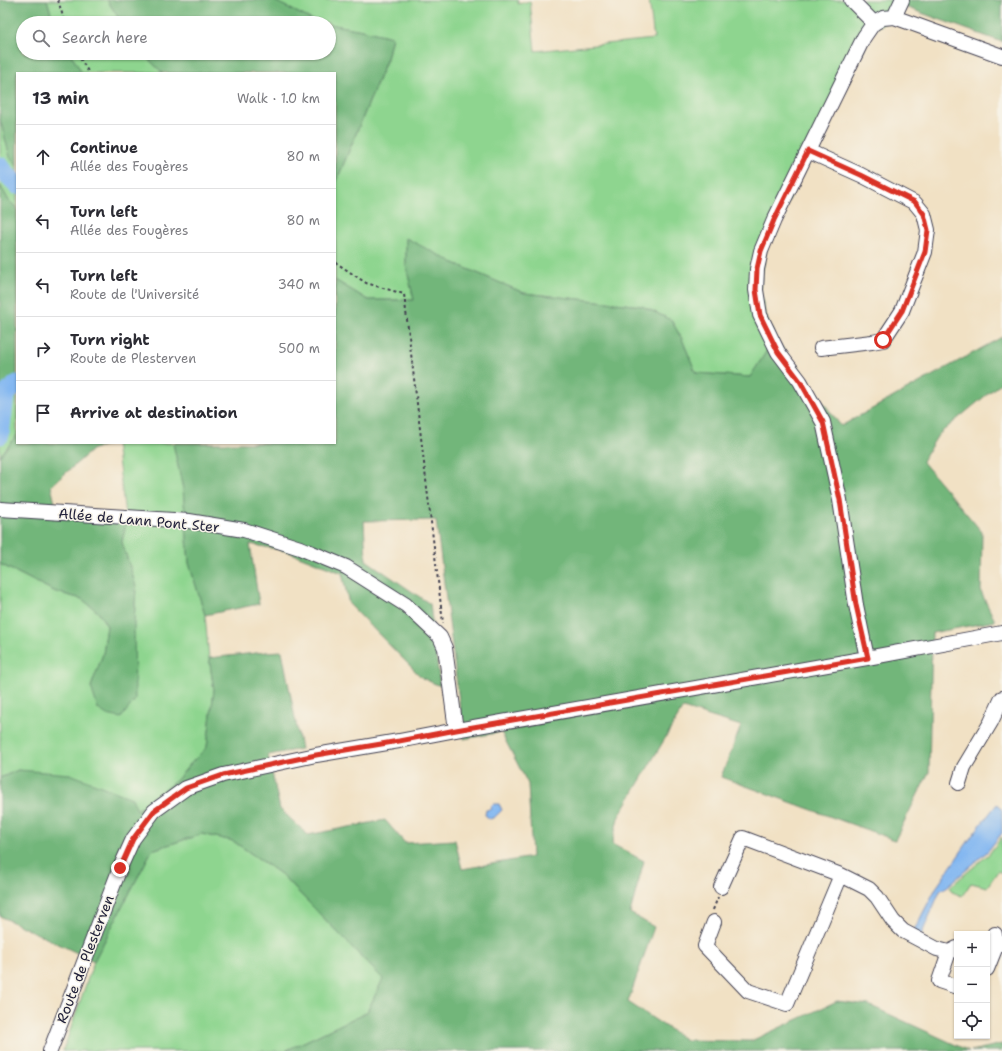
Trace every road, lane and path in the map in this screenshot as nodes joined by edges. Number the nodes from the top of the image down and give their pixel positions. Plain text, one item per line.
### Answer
1 (58, 0) edge
2 (851, 0) edge
3 (902, 0) edge
4 (63, 16) edge
5 (894, 17) junction
6 (873, 24) junction
7 (1002, 56) edge
8 (81, 60) edge
9 (88, 72) edge
10 (808, 151) junction
11 (336, 263) edge
12 (821, 348) dead end
13 (0, 509) edge
14 (1002, 633) edge
15 (440, 637) junction
16 (868, 658) junction
17 (1002, 698) edge
18 (456, 730) junction
19 (959, 783) dead end
20 (841, 875) junction
21 (722, 887) joint
22 (714, 922) joint
23 (995, 935) edge
24 (953, 950) edge
25 (988, 967) edge
26 (954, 986) edge
27 (50, 1051) edge

1 - 4 path
2 - 6 street
3 - 5 street
5 - 6 street
5 - 7 street
6 - 10 street
8 - 9 path
10 - 12 street
10 - 16 street
11 - 15 path
13 - 15 street, Allée de Lann Pont Ster
14 - 16 street, Route de Plesterven
15 - 18 street, Allée de Lann Pont Ster
16 - 18 street, Route de Plesterven
17 - 19 street
18 - 27 street, Route de Plesterven
20 - 21 street
20 - 22 street
20 - 24 street
21 - 22 path
23 - 25 street
24 - 26 street

